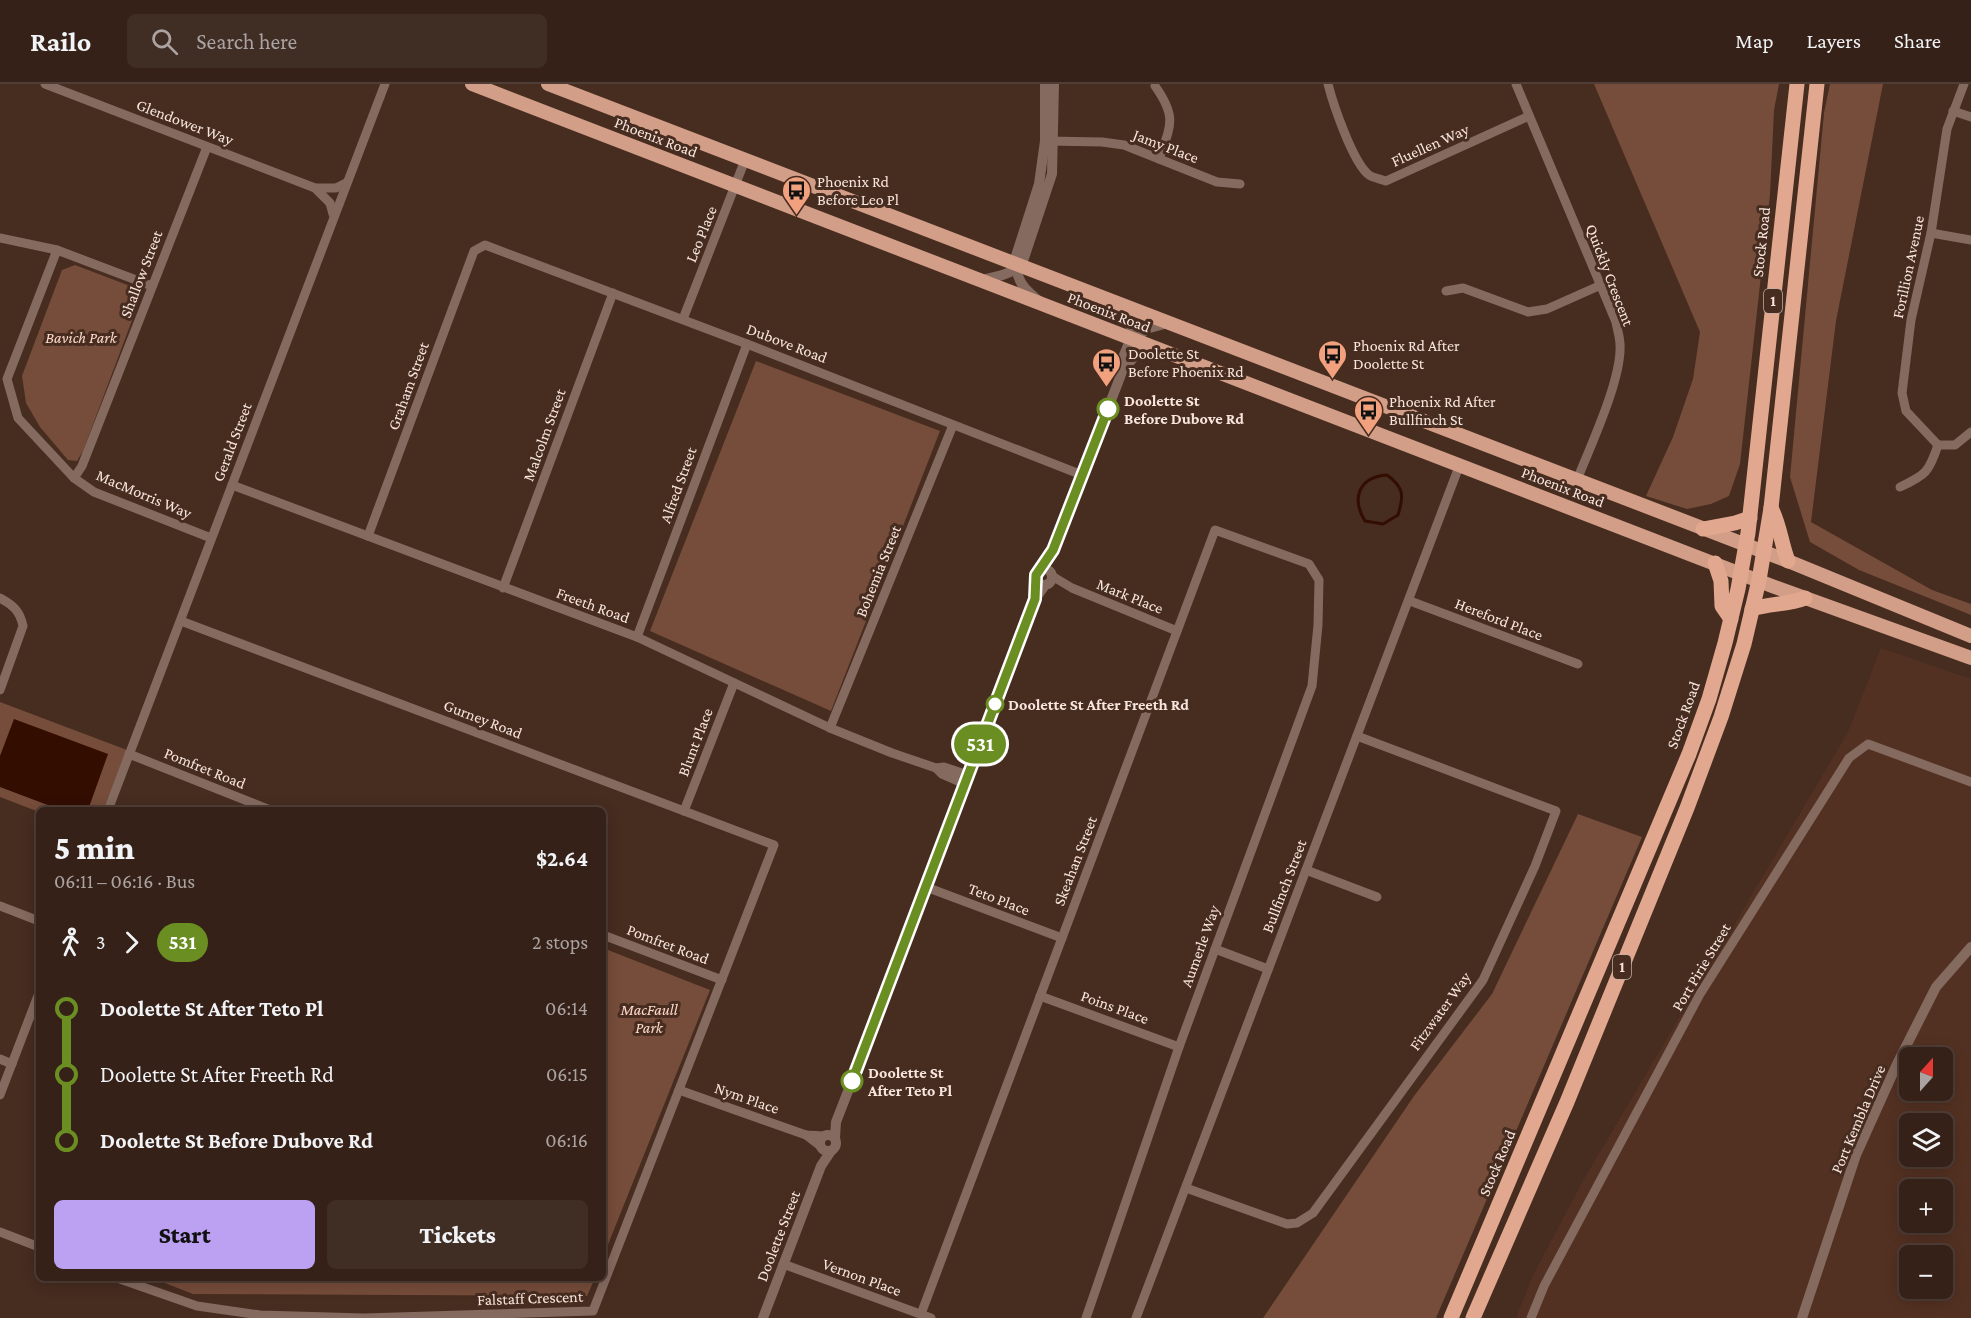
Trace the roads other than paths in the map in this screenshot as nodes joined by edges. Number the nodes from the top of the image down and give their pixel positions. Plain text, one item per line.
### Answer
1 (45, 84) edge
2 (385, 84) edge
3 (472, 84) edge
4 (548, 84) edge
5 (1045, 84) edge
6 (1054, 84) edge
7 (1328, 84) edge
8 (1516, 84) edge
9 (1797, 84) edge
10 (1817, 84) edge
11 (1964, 84) edge
12 (1155, 86) dead end
13 (1953, 111) junction
14 (1529, 116) junction
15 (1971, 117) edge
16 (1048, 141) junction
17 (207, 147) junction
18 (1159, 159) junction
19 (745, 160) junction
20 (346, 183) junction
21 (1240, 184) dead end
22 (736, 185) junction
23 (315, 188) junction
24 (332, 218) junction
25 (1931, 233) junction
26 (0, 238) edge
27 (1971, 240) edge
28 (480, 248) joint
29 (57, 250) junction
30 (1018, 266) junction
31 (982, 280) junction
32 (1601, 285) junction
33 (152, 286) junction
34 (1446, 291) dead end
35 (613, 293) junction
36 (1041, 303) junction
37 (1115, 303) junction
38 (683, 319) junction
39 (1169, 323) junction
40 (1136, 339) junction
41 (747, 344) junction
42 (953, 425) junction
43 (1971, 432) edge
44 (1938, 446) junction
45 (1460, 464) junction
46 (1082, 475) junction
47 (74, 478) junction
48 (1577, 480) junction
49 (232, 485) junction
50 (1900, 488) dead end
51 (1771, 508) junction
52 (1750, 518) junction
53 (1703, 529) junction
54 (368, 536) junction
55 (211, 538) junction
56 (1746, 546) junction
57 (1764, 553) junction
58 (1788, 561) junction
59 (1715, 563) junction
60 (1741, 573) junction
61 (1046, 578) junction
62 (1319, 580) joint
63 (1759, 580) junction
64 (503, 588) junction
65 (0, 598) edge
66 (1806, 598) junction
67 (1410, 601) junction
68 (1752, 609) junction
69 (1731, 619) junction
70 (181, 621) junction
71 (1177, 631) junction
72 (1971, 636) edge
73 (637, 637) junction
74 (1971, 658) edge
75 (1578, 664) dead end
76 (734, 683) junction
77 (0, 690) edge
78 (830, 728) junction
79 (1357, 736) junction
80 (129, 754) junction
81 (967, 780) junction
82 (1971, 782) edge
83 (109, 807) edge
84 (262, 807) edge
85 (684, 811) junction
86 (774, 845) joint
87 (1306, 870) junction
88 (926, 887) junction
89 (1377, 897) dead end
90 (0, 906) edge
91 (36, 920) edge
92 (606, 936) edge
93 (1062, 938) junction
94 (1971, 947) edge
95 (1215, 949) junction
96 (1268, 969) junction
97 (722, 980) junction
98 (1040, 996) junction
99 (36, 1001) edge
100 (1179, 1047) junction
101 (0, 1059) edge
102 (12, 1064) junction
103 (679, 1090) junction
104 (0, 1095) edge
105 (826, 1142) junction
106 (1186, 1188) junction
107 (0, 1232) edge
108 (36, 1246) edge
109 (783, 1264) junction
110 (606, 1278) edge
111 (126, 1281) edge
112 (605, 1281) edge
113 (921, 1314) junction
114 (364, 1318) edge
115 (763, 1318) edge
116 (931, 1318) edge
117 (1086, 1318) edge
118 (1136, 1318) edge
119 (1451, 1318) edge
120 (1473, 1318) edge
121 (1531, 1318) edge
122 (1802, 1318) edge

1 - 17 street, Glendower Way
2 - 20 street, Gerald Street
3 - 22 main road, Phoenix Road
4 - 19 main road, Phoenix Road
5 - 16 street
6 - 16 street
7 - 14 street, Fluellen Way
8 - 14 street, Quickly Crescent
9 - 52 highway, Stock Road / 1
10 - 51 highway, 1
11 - 13 street, Forillion Avenue
12 - 18 street
13 - 15 street
13 - 25 street, Forillion Avenue
14 - 32 street, Quickly Crescent
16 - 18 street, Jamy Place
16 - 30 street
17 - 23 street, Glendower Way
17 - 33 street, Shallow Street
18 - 21 street, Jamy Place
19 - 22 street, Leo Place
19 - 30 main road, Phoenix Road
20 - 23 street, Glendower Way
20 - 24 street, Gerald Street
22 - 31 main road, Phoenix Road
22 - 38 street, Leo Place
23 - 24 street
24 - 49 street, Gerald Street
25 - 27 street
25 - 44 street, Forillion Avenue
26 - 29 street
28 - 35 street, Dubove Road
28 - 54 street, Graham Street
29 - 33 street
29 - 47 street, MacMorris Way
30 - 31 street
30 - 36 street
30 - 37 main road, Phoenix Road
31 - 36 main road, Phoenix Road
32 - 34 street
32 - 48 street, Quickly Crescent
33 - 47 street, Shallow Street
35 - 38 street, Dubove Road
35 - 64 street, Malcolm Street
36 - 40 main road, Phoenix Road
37 - 39 main road, Phoenix Road
37 - 40 street
38 - 41 street, Dubove Road
39 - 40 street
39 - 48 main road, Phoenix Road
40 - 45 main road, Phoenix Road
40 - 46 street, Doolette Street
41 - 42 street, Dubove Road
41 - 73 street, Alfred Street
42 - 46 street, Dubove Road
42 - 78 street, Bohemia Street
43 - 44 street
44 - 50 street
45 - 59 main road, Phoenix Road
45 - 67 street, Bullfinch Street
46 - 61 street, Doolette Street
47 - 55 street, MacMorris Way
48 - 53 main road, Phoenix Road
49 - 54 street, Freeth Road
49 - 55 street, Gerald Street
51 - 57 highway, 1
51 - 58 highway
52 - 53 highway
52 - 56 highway, Stock Road / 1
53 - 56 main road, Phoenix Road
54 - 64 street, Freeth Road
55 - 70 street, Gerald Street
56 - 57 main road, Phoenix Road
56 - 60 highway, Stock Road / 1
57 - 58 main road, Phoenix Road
57 - 63 highway, 1
58 - 72 main road, Phoenix Road
59 - 60 main road, Phoenix Road
59 - 69 highway
60 - 63 main road, Phoenix Road
60 - 69 highway, Stock Road / 1
61 - 71 street, Mark Place
61 - 81 street, Doolette Street
62 - 71 street, Skeahan Street
62 - 95 street, Aumerle Way
63 - 66 main road, Phoenix Road
63 - 68 highway, 1
64 - 73 street, Freeth Road
65 - 77 street
66 - 68 highway
66 - 74 main road, Phoenix Road
67 - 75 street, Hereford Place
67 - 79 street, Bullfinch Street
68 - 120 highway, 1
69 - 119 highway, Stock Road / 1
70 - 80 street, Gerald Street
70 - 85 street, Gurney Road
71 - 93 street, Skeahan Street
73 - 76 street, Freeth Road
76 - 78 street, Freeth Road
76 - 85 street, Blunt Place
78 - 81 street, Freeth Road
79 - 87 street, Bullfinch Street
79 - 106 street, Fitzwater Way
80 - 83 street, Gerald Street
80 - 84 street, Pomfret Road
81 - 88 street, Doolette Street
82 - 121 street, Port Pirie Street
85 - 86 street, Gurney Road
86 - 97 street, Falstaff Crescent
87 - 89 street
87 - 96 street, Bullfinch Street
88 - 93 street, Teto Place
88 - 105 street, Doolette Street
90 - 91 street
92 - 97 street, Pomfret Road
93 - 98 street, Skeahan Street
94 - 122 street, Port Kembla Drive
95 - 96 street
95 - 100 street, Aumerle Way
96 - 106 street, Bullfinch Street
97 - 103 street, Falstaff Crescent
98 - 100 street, Poins Place
98 - 113 street, Skeahan Street
99 - 102 street
100 - 117 street, Aumerle Way
101 - 102 street
102 - 104 street
103 - 105 street, Nym Place
103 - 110 street, Falstaff Crescent
105 - 109 street, Doolette Street
106 - 118 street, Bullfinch Street
107 - 108 street
109 - 113 street, Vernon Place
109 - 115 street, Doolette Street
111 - 114 street, Falstaff Crescent
112 - 114 street, Falstaff Crescent
113 - 116 street, Vernon Place

